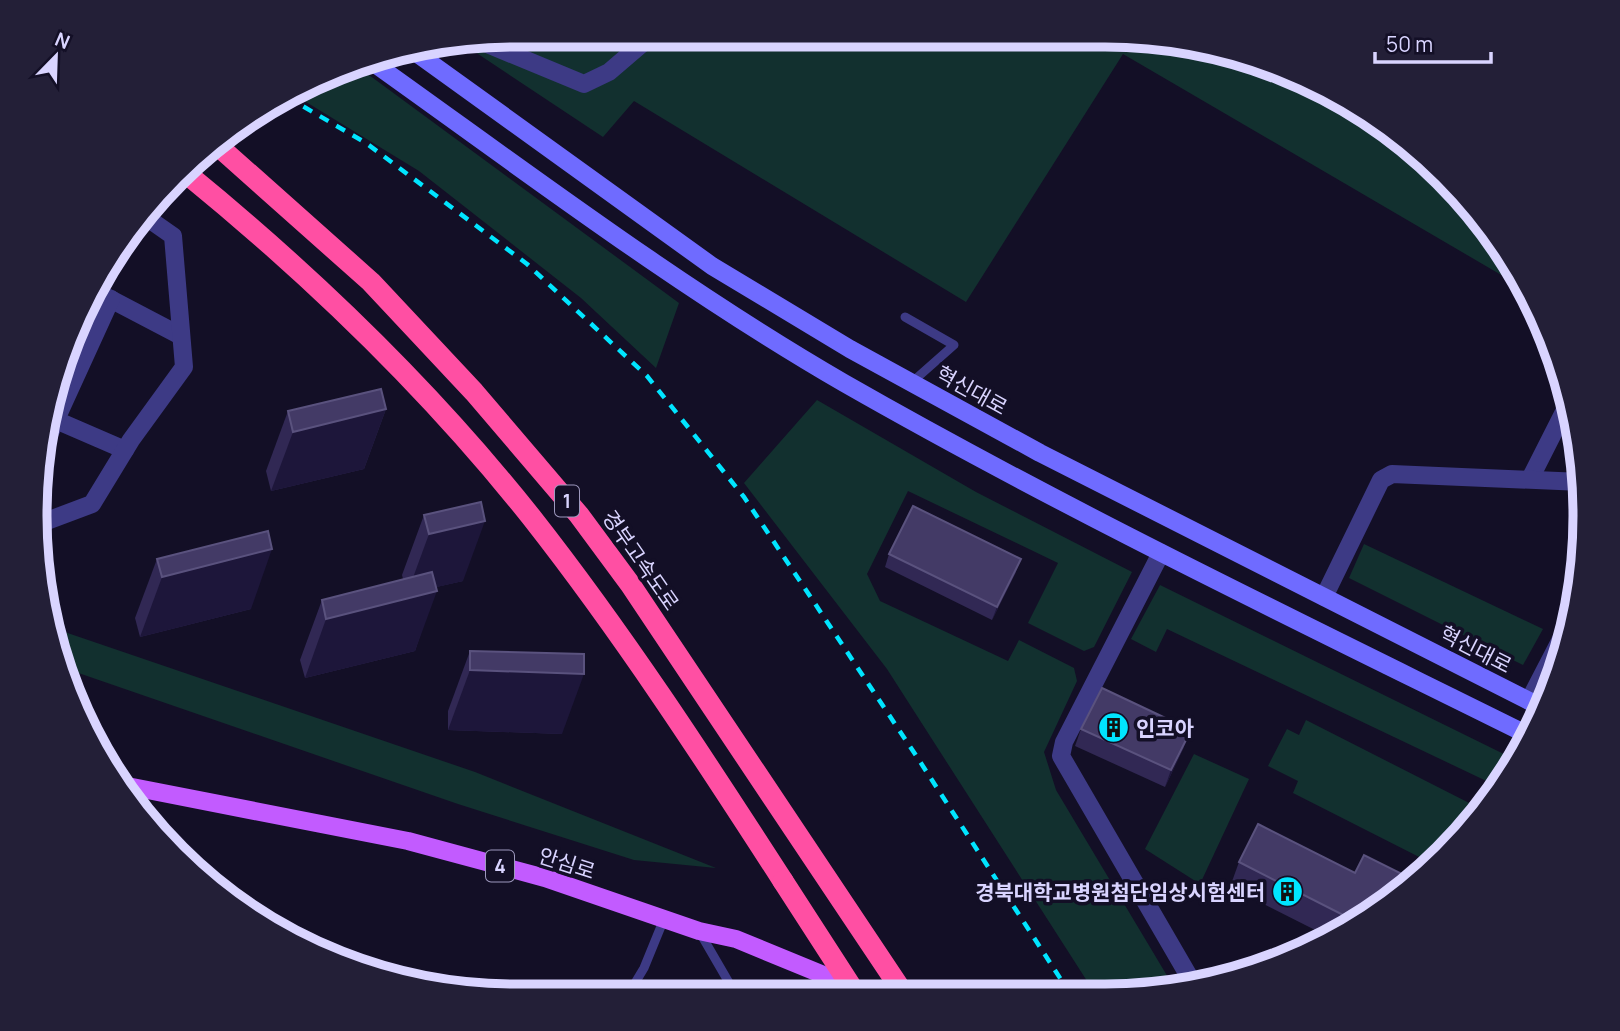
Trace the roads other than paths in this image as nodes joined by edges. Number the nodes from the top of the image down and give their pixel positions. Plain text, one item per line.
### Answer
1 (639, 47) edge
2 (496, 48) edge
3 (421, 57) edge
4 (380, 67) edge
5 (223, 150) edge
6 (191, 178) edge
7 (151, 221) edge
8 (104, 296) edge
9 (905, 317) dead end
10 (181, 336) junction
11 (911, 383) junction
12 (62, 398) edge
13 (1562, 416) edge
14 (56, 427) edge
15 (125, 450) junction
16 (1530, 479) junction
17 (1572, 481) edge
18 (47, 521) edge
19 (1161, 552) junction
20 (1324, 597) junction
21 (1533, 703) edge
22 (1520, 731) edge
23 (134, 787) edge
24 (664, 919) junction
25 (699, 931) junction
26 (1189, 976) edge
27 (634, 984) edge
28 (730, 984) edge
29 (846, 984) edge
30 (850, 984) edge
31 (897, 984) edge

1 - 2 street
3 - 11 main road, 혁신대로
4 - 19 main road
5 - 31 highway, 경부고속도로 / 1
6 - 30 highway, 1, bridge
7 - 10 street
8 - 10 street
8 - 12 street
9 - 11 lane
10 - 15 street
11 - 20 main road, 혁신대로
13 - 16 street
14 - 15 street
15 - 18 street
16 - 17 street
16 - 20 street
19 - 22 main road
19 - 26 street
20 - 21 main road, 혁신대로
23 - 24 main road, 안심로 / 4
24 - 25 main road, 안심로 / 4
24 - 27 lane
25 - 28 lane
25 - 29 main road, 안심로 / 4

